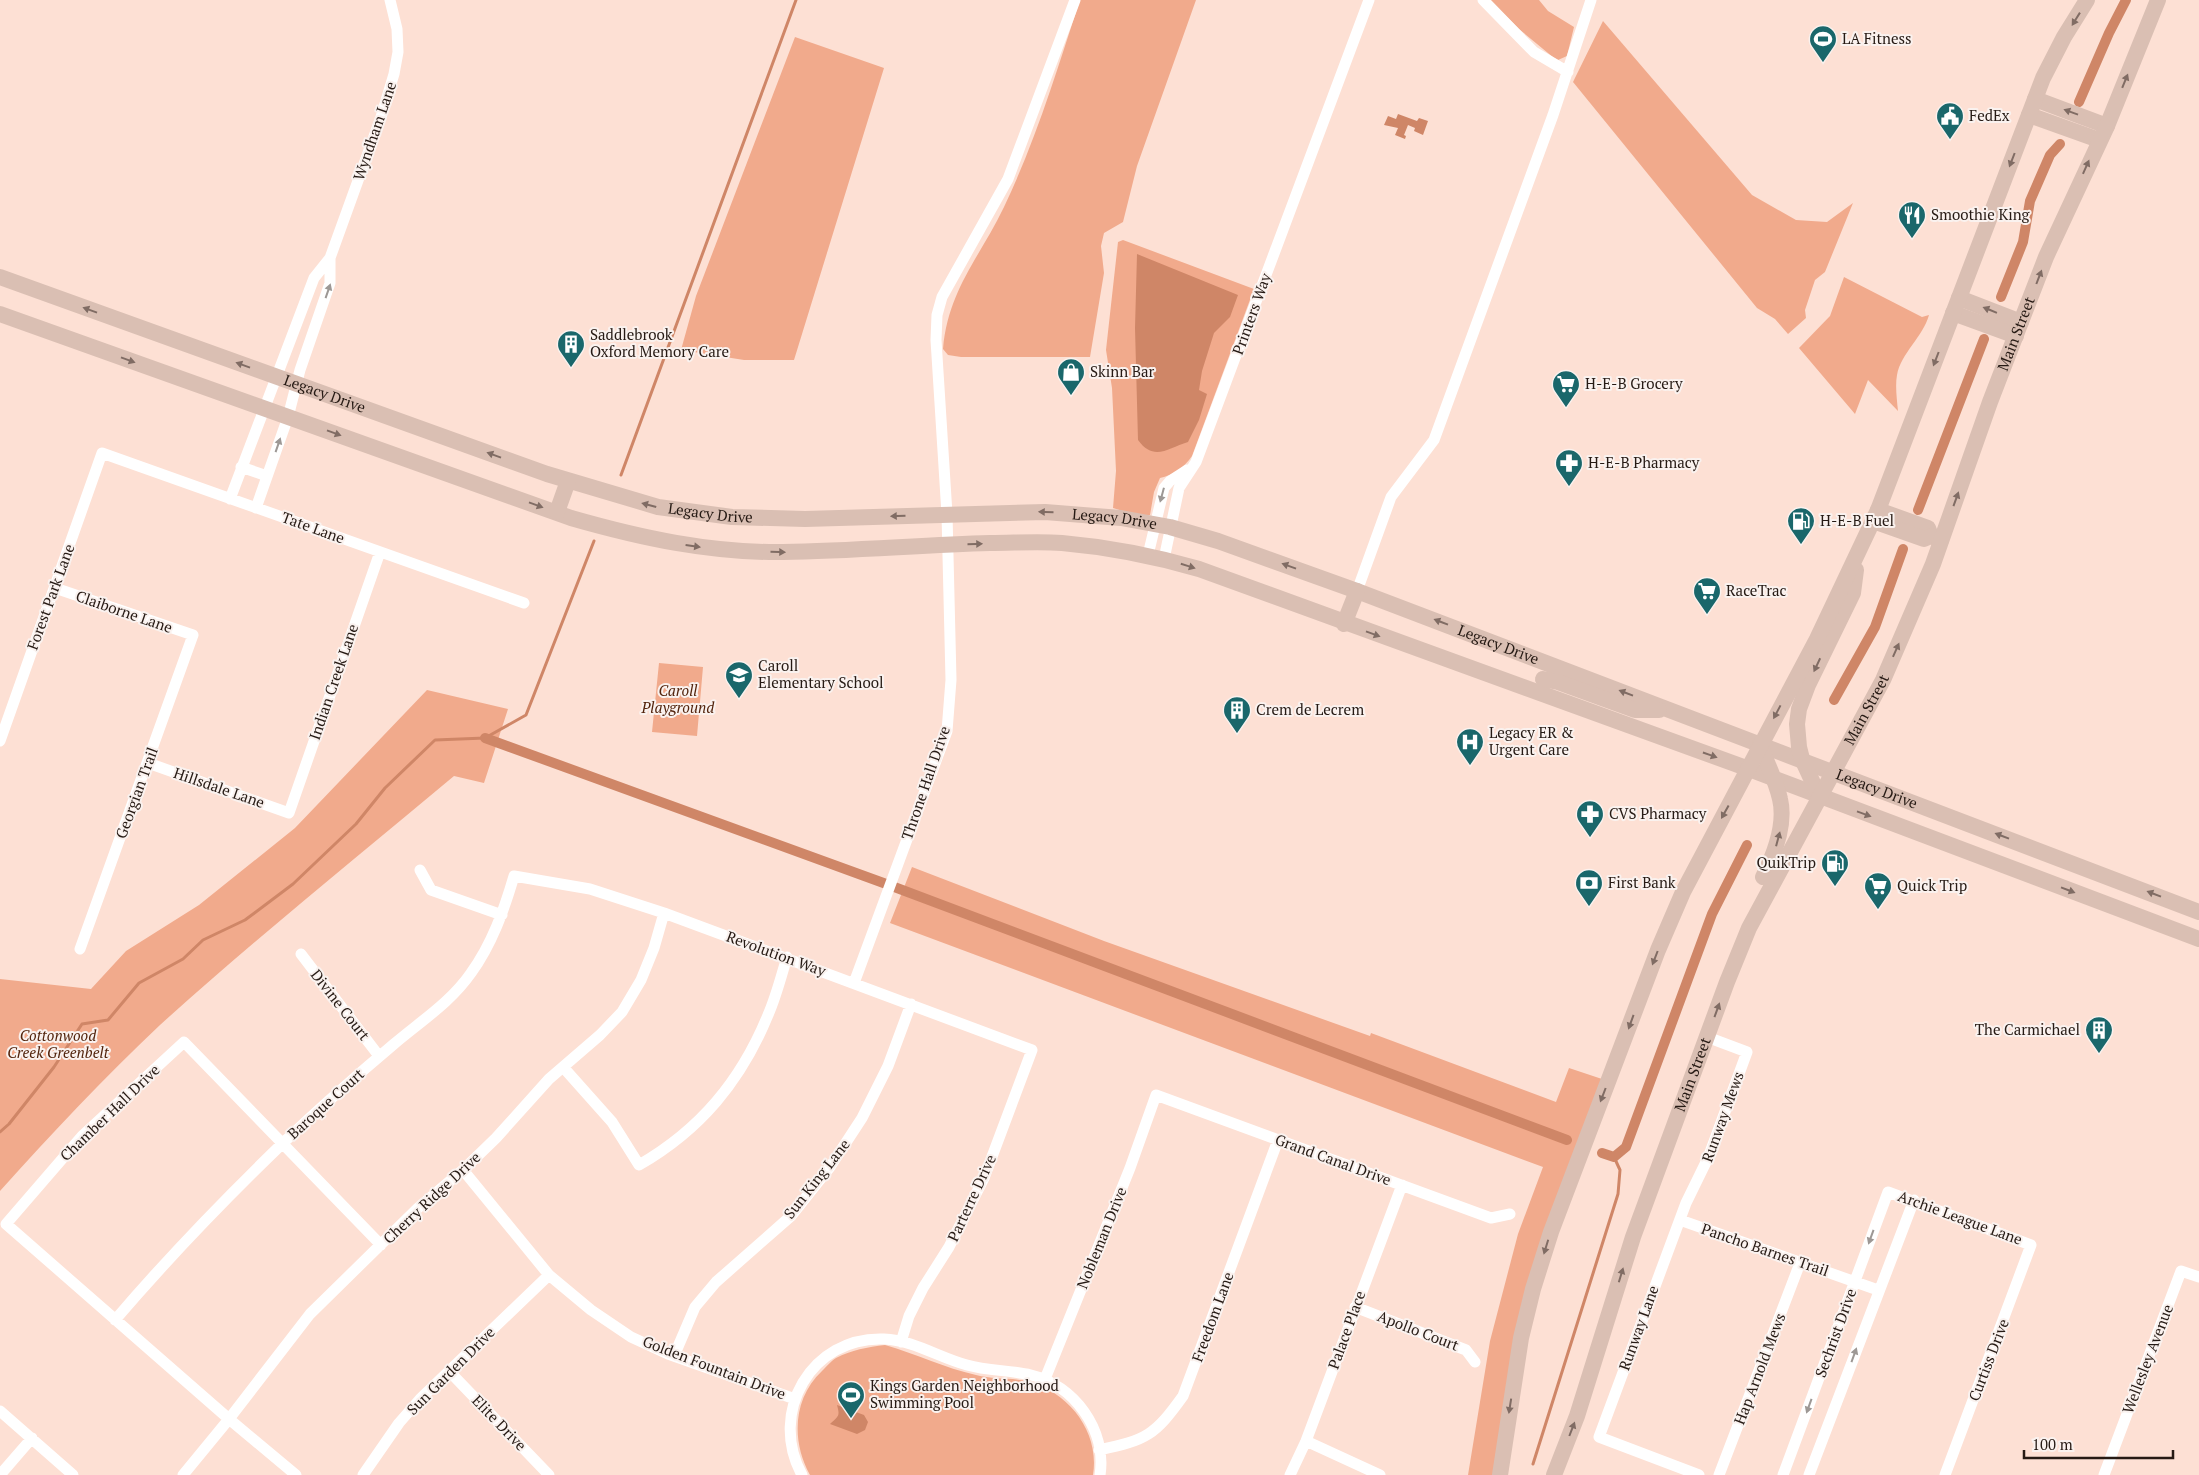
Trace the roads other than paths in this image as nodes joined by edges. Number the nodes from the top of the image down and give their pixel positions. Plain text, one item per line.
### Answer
1 (390, 0) edge
2 (1075, 0) edge
3 (1369, 0) edge
4 (1483, 0) edge
5 (1590, 0) edge
6 (2087, 0) edge
7 (2158, 0) edge
8 (1568, 72) junction
9 (2035, 99) junction
10 (2029, 115) junction
11 (2103, 133) junction
12 (330, 258) junction
13 (0, 277) edge
14 (1960, 298) junction
15 (1954, 313) junction
16 (0, 314) edge
17 (2019, 329) junction
18 (276, 377) junction
19 (296, 384) junction
20 (263, 408) junction
21 (288, 416) junction
22 (102, 453) joint
23 (241, 467) junction
24 (267, 476) junction
25 (568, 481) junction
26 (230, 499) junction
27 (256, 508) junction
28 (557, 512) junction
29 (947, 514) junction
30 (1876, 515) junction
31 (1163, 526) junction
32 (1936, 538) junction
33 (947, 544) junction
34 (380, 552) junction
35 (1858, 555) junction
36 (1156, 557) junction
37 (54, 588) junction
38 (1357, 591) junction
39 (524, 603) dead end
40 (1344, 624) junction
41 (193, 635) joint
42 (1549, 663) junction
43 (1540, 686) junction
44 (1672, 710) junction
45 (0, 741) edge
46 (1760, 744) junction
47 (1802, 759) junction
48 (148, 763) junction
49 (1749, 769) junction
50 (1833, 770) junction
51 (1772, 778) junction
52 (1819, 796) junction
53 (289, 813) joint
54 (2032, 847) junction
55 (420, 870) dead end
56 (2023, 873) junction
57 (514, 876) joint
58 (2199, 912) edge
59 (664, 913) junction
60 (502, 915) junction
61 (2199, 939) edge
62 (80, 949) dead end
63 (301, 954) dead end
64 (787, 958) junction
65 (1727, 982) junction
66 (854, 983) junction
67 (911, 1004) junction
68 (1707, 1037) junction
69 (1032, 1050) joint
70 (379, 1056) junction
71 (563, 1067) junction
72 (1156, 1095) joint
73 (1278, 1140) junction
74 (283, 1143) junction
75 (463, 1170) junction
76 (1402, 1185) junction
77 (1888, 1192) joint
78 (1914, 1200) junction
79 (1510, 1214) dead end
80 (1680, 1220) junction
81 (381, 1245) junction
82 (2031, 1245) joint
83 (1800, 1263) junction
84 (549, 1275) junction
85 (2199, 1277) edge
86 (1855, 1282) junction
87 (1878, 1290) junction
88 (1355, 1307) junction
89 (114, 1320) junction
90 (901, 1342) junction
91 (674, 1356) junction
92 (1476, 1362) dead end
93 (449, 1371) junction
94 (1045, 1379) junction
95 (795, 1399) junction
96 (0, 1411) edge
97 (229, 1419) junction
98 (32, 1438) junction
99 (1306, 1442) junction
100 (1099, 1450) junction
101 (0, 1475) edge
102 (73, 1475) edge
103 (182, 1475) edge
104 (296, 1475) edge
105 (363, 1475) edge
106 (549, 1475) edge
107 (802, 1475) edge
108 (1100, 1475) edge
109 (1290, 1475) edge
110 (1380, 1475) edge
111 (1500, 1475) edge
112 (1554, 1475) edge
113 (1699, 1475) edge
114 (1719, 1475) edge
115 (1783, 1475) edge
116 (1809, 1475) edge
117 (1945, 1475) edge
118 (2104, 1475) edge

1 - 12 street, Wyndham Lane
2 - 29 street, Throne Hall Drive
3 - 31 street, Printers Way
4 - 8 street
5 - 8 street
6 -> 9 main road
11 -> 7 main road, Main Street
8 - 38 street
9 - 10 main road
11 -> 9 main road
10 - 11 main road
10 -> 14 main road
17 -> 11 main road, Main Street
12 - 18 street, Wyndham Lane
19 -> 12 street, Wyndham Lane
18 -> 13 main road, Legacy Drive
14 - 15 main road
17 -> 14 main road
15 - 17 main road
15 -> 30 main road
16 -> 20 main road, Legacy Drive
32 -> 17 main road, Main Street
18 - 19 main road, Legacy Drive
18 - 20 street, Wyndham Lane
19 - 21 street, Wyndham Lane
25 -> 19 main road, Legacy Drive
20 - 21 main road, Legacy Drive
20 - 23 street, Wyndham Lane
24 -> 21 street, Wyndham Lane
21 -> 28 main road, Legacy Drive
22 - 26 street, Tate Lane
22 - 37 street, Forest Park Lane
23 - 24 street
23 - 26 street, Wyndham Lane
24 - 27 street, Wyndham Lane
25 - 28 main road
29 -> 25 main road, Legacy Drive
26 - 27 street, Tate Lane
27 - 34 street, Tate Lane
28 -> 33 main road, Legacy Drive
31 -> 29 main road, Legacy Drive
29 - 33 street, Throne Hall Drive
30 - 32 main road
30 - 35 main road
31 - 36 street, Printers Way
38 -> 31 main road, Legacy Drive
50 -> 32 main road, Main Street
33 -> 36 main road, Legacy Drive
33 - 66 street, Throne Hall Drive
34 - 39 street, Tate Lane
34 - 53 street, Indian Creek Lane
35 -> 46 main road
35 -> 47 main road
36 -> 40 main road, Legacy Drive
37 - 41 street, Claiborne Lane
37 - 45 street, Forest Park Lane
38 - 40 main road
42 -> 38 main road, Legacy Drive
40 -> 43 main road, Legacy Drive
41 - 48 street, Georgian Trail
42 - 43 main road
44 -> 42 main road, Legacy Drive
43 - 44 main road
43 -> 49 main road, Legacy Drive
44 - 46 main road, Legacy Drive
46 - 47 main road, Legacy Drive
46 - 49 main road
46 - 51 main road
47 - 50 main road, Legacy Drive
47 - 52 main road
48 - 53 street, Hillsdale Lane
48 - 62 street, Georgian Trail
49 - 51 main road, Legacy Drive
49 -> 111 main road
50 - 52 main road, Main Street
54 -> 50 main road, Legacy Drive
51 - 52 main road, Legacy Drive
65 -> 51 main road
52 -> 56 main road, Legacy Drive
52 - 65 main road, Main Street
54 - 56 main road
58 -> 54 main road, Legacy Drive
55 - 60 street
56 -> 61 main road, Legacy Drive
57 - 59 street, Revolution Way
57 - 60 street, Baroque Court
59 - 64 street, Revolution Way
59 - 71 street, Cherry Ridge Drive
60 - 70 street, Baroque Court
63 - 70 street, Divine Court
64 - 66 street, Revolution Way
64 - 71 street
68 -> 65 main road, Main Street
66 - 67 street, Revolution Way
67 - 69 street, Revolution Way
67 - 91 street, Sun King Lane
68 - 80 street, Runway Mews
112 -> 68 main road, Main Street
69 - 90 street, Parterre Drive
70 - 74 street, Baroque Court
71 - 75 street, Cherry Ridge Drive
72 - 73 street, Grand Canal Drive
72 - 94 street, Nobleman Drive
73 - 76 street, Grand Canal Drive
73 - 100 street, Freedom Lane
74 - 81 street, Chamber Hall Drive
74 - 89 street, Baroque Court
74 - 89 street, Chamber Hall Drive
75 - 81 street, Cherry Ridge Drive
75 - 84 street, Golden Fountain Drive
76 - 79 street, Grand Canal Drive
76 - 88 street, Palace Place
77 - 78 street, Archie League Lane
77 -> 86 street, Sechrist Drive
78 - 82 street, Archie League Lane
78 - 87 street, Sechrist Drive
80 - 83 street, Pancho Barnes Trail
80 - 113 street, Runway Lane
81 - 97 street, Cherry Ridge Drive
82 - 117 street, Curtiss Drive
83 - 86 street, Pancho Barnes Trail
83 - 114 street, Hap Arnold Mews
84 - 91 street, Golden Fountain Drive
84 - 93 street, Sun Garden Drive
85 - 118 street, Wellesley Avenue
86 - 87 street, Pancho Barnes Trail
86 -> 115 street, Sechrist Drive
116 -> 87 street, Sechrist Drive
88 - 92 street, Apollo Court
88 - 99 street, Palace Place
89 - 97 street, Chamber Hall Drive
90 - 94 street
90 - 95 street
91 - 95 street, Golden Fountain Drive
93 - 105 street, Sun Garden Drive
93 - 106 street, Elite Drive
94 - 100 street
95 - 107 street
96 - 98 street
97 - 103 street, Cherry Ridge Drive
97 - 104 street, Chamber Hall Drive
98 - 101 street
98 - 102 street
99 - 109 street, Palace Place
99 - 110 street
100 - 108 street

